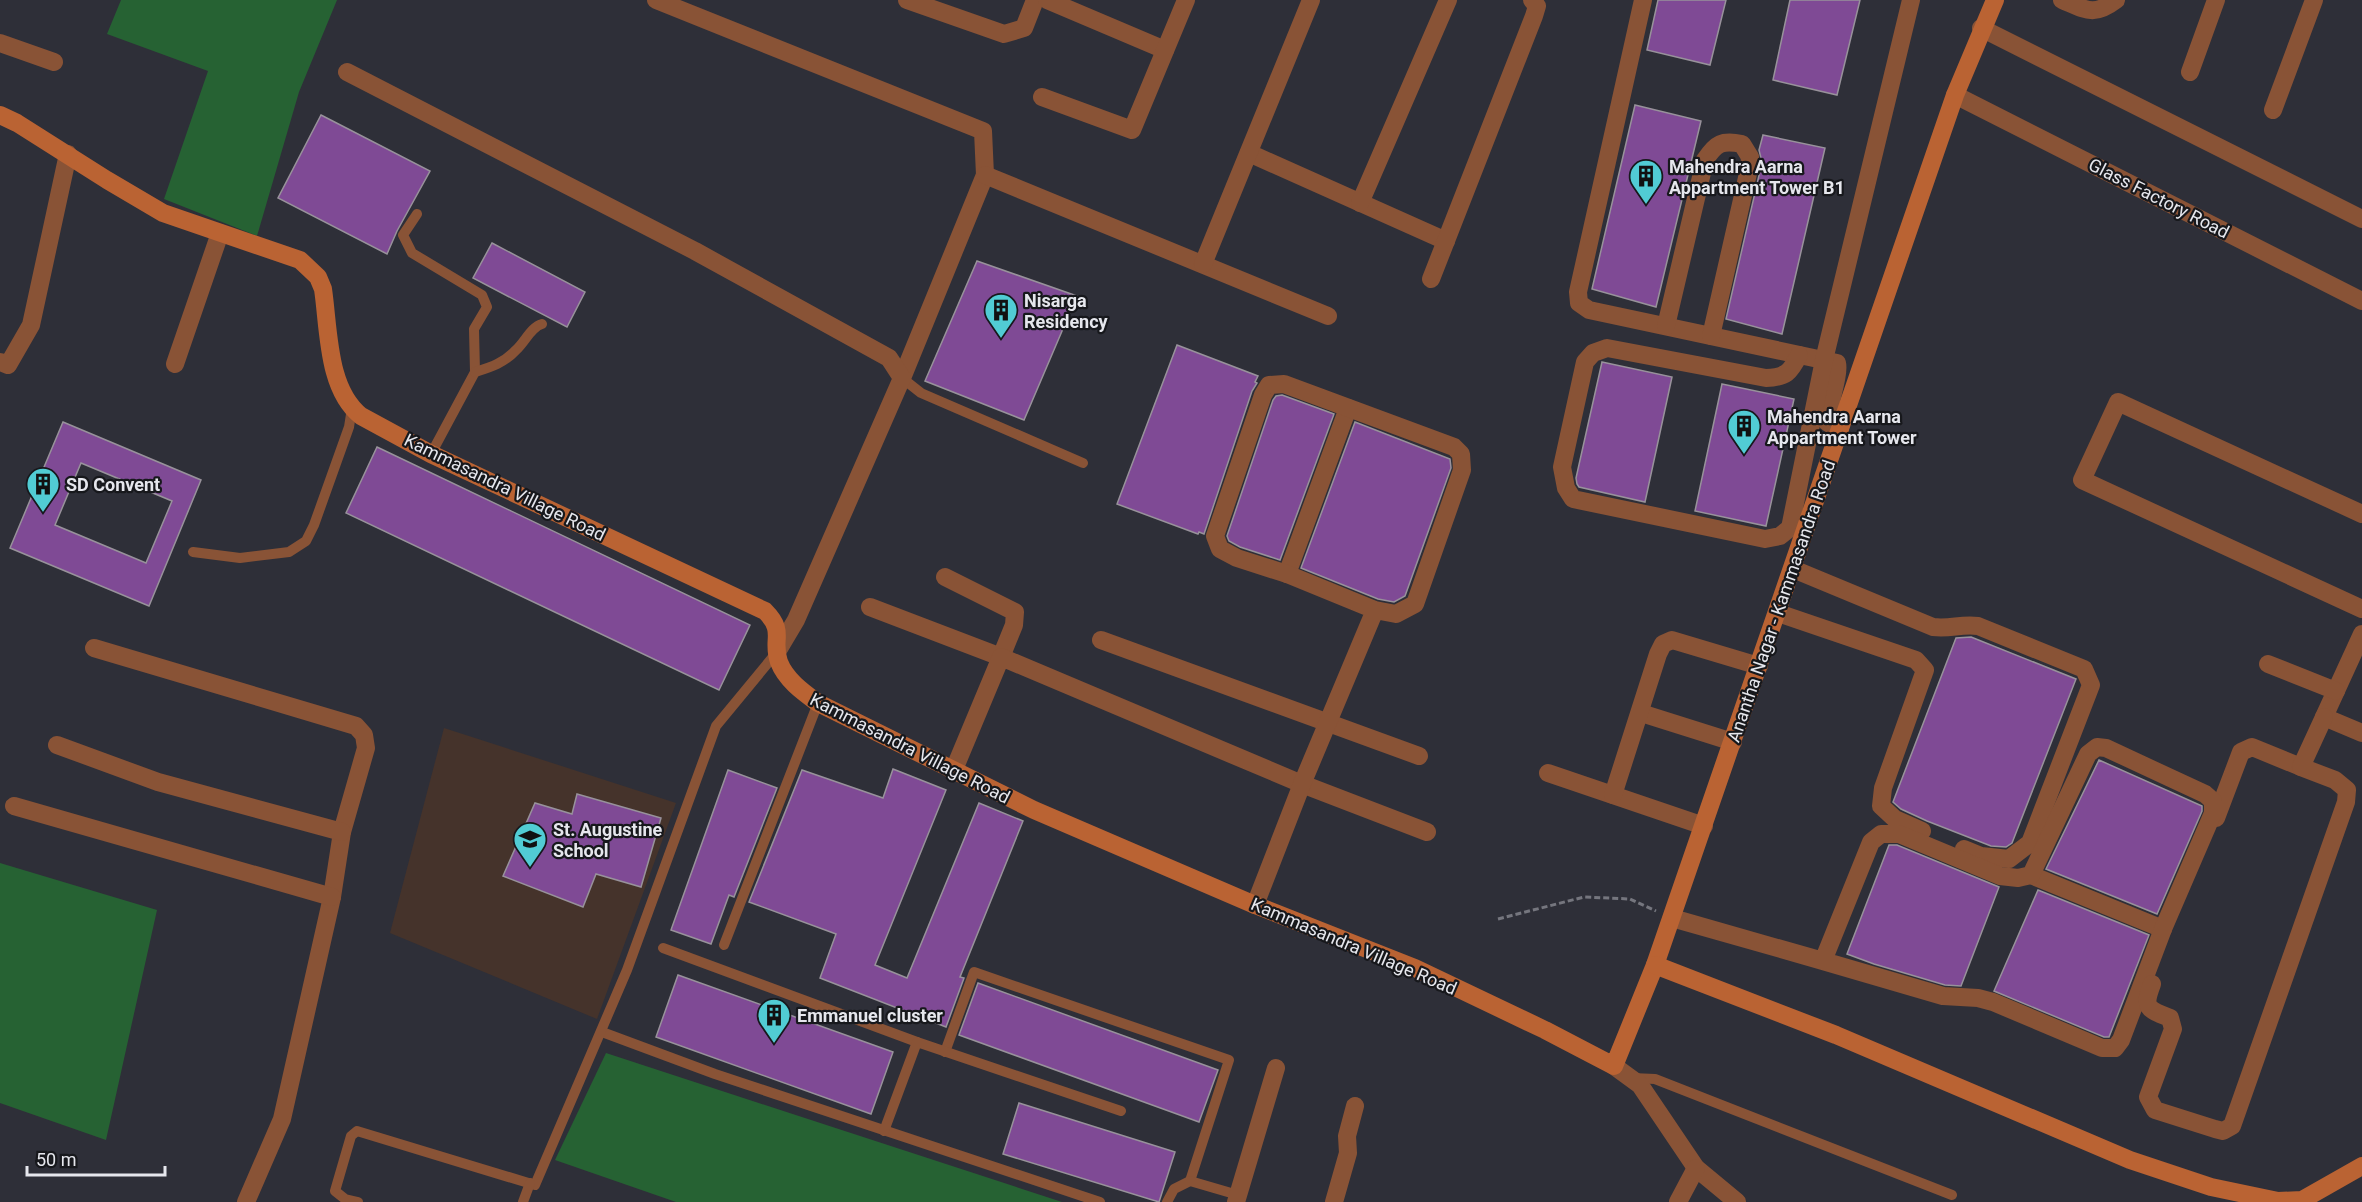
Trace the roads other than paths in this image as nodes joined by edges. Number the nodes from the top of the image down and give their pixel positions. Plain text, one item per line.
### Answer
1 (656, 0) edge
2 (907, 0) edge
3 (1035, 0) edge
4 (1047, 0) edge
5 (1186, 0) edge
6 (1311, 0) edge
7 (1448, 0) edge
8 (1532, 0) edge
9 (1643, 0) edge
10 (1911, 0) edge
11 (1995, 0) edge
12 (2062, 0) edge
13 (2116, 0) edge
14 (2216, 0) edge
15 (2314, 0) edge
16 (1981, 28) junction
17 (0, 43) edge
18 (1165, 50) junction
19 (54, 62) dead end
20 (347, 72) dead end
21 (2190, 72) dead end
22 (1955, 95) junction
23 (1042, 97) dead end
24 (2273, 110) dead end
25 (1, 117) edge
26 (1249, 153) junction
27 (68, 154) junction
28 (985, 175) junction
29 (1360, 203) junction
30 (417, 214) dead end
31 (2362, 219) edge
32 (220, 233) junction
33 (1446, 241) junction
34 (1203, 264) junction
35 (1431, 279) dead end
36 (2362, 301) edge
37 (1328, 316) dead end
38 (542, 324) dead end
39 (1666, 326) junction
40 (1711, 336) junction
41 (1799, 355) junction
42 (1824, 360) junction
43 (0, 362) edge
44 (175, 364) dead end
45 (475, 372) junction
46 (902, 378) junction
47 (352, 408) junction
48 (1348, 408) junction
49 (1840, 431) junction
50 (431, 454) junction
51 (1083, 463) dead end
52 (2362, 514) edge
53 (193, 552) dead end
54 (1793, 569) junction
55 (1287, 574) junction
56 (945, 577) dead end
57 (870, 607) dead end
58 (2362, 609) edge
59 (1375, 610) junction
60 (1778, 612) junction
61 (2362, 634) edge
62 (1101, 640) dead end
63 (94, 648) dead end
64 (777, 652) junction
65 (2358, 654) edge
66 (1001, 657) junction
67 (2268, 664) dead end
68 (1759, 666) junction
69 (2336, 691) junction
70 (818, 703) junction
71 (1641, 713) junction
72 (2324, 717) junction
73 (1328, 723) junction
74 (2362, 733) edge
75 (1733, 742) junction
76 (57, 745) dead end
77 (1419, 756) dead end
78 (2301, 767) junction
79 (952, 772) junction
80 (1548, 773) dead end
81 (1302, 784) junction
82 (1613, 795) junction
83 (14, 806) dead end
84 (1704, 826) junction
85 (342, 832) junction
86 (1427, 832) dead end
87 (2031, 875) junction
88 (332, 897) junction
89 (1255, 905) junction
90 (1672, 918) junction
91 (2163, 929) junction
92 (724, 945) dead end
93 (663, 948) dead end
94 (1823, 961) junction
95 (1655, 965) junction
96 (602, 1032) junction
97 (917, 1042) junction
98 (945, 1052) junction
99 (1614, 1066) junction
100 (1276, 1068) dead end
101 (1632, 1078) junction
102 (1355, 1106) dead end
103 (1121, 1111) dead end
104 (884, 1131) junction
105 (2362, 1166) edge
106 (1696, 1168) junction
107 (1190, 1181) junction
108 (530, 1183) junction
109 (1952, 1195) dead end
110 (1242, 1200) edge
111 (2302, 1201) edge
112 (246, 1202) edge
113 (358, 1202) edge
114 (523, 1202) edge
115 (1100, 1202) edge
116 (1167, 1202) edge
117 (1334, 1202) edge
118 (1678, 1202) edge
119 (1737, 1202) edge

1 - 28 street
2 - 3 street
4 - 18 street
5 - 18 street
6 - 26 street
7 - 29 street
8 - 33 street
9 - 39 street
10 - 42 street
11 - 16 street, Anantha Nagar - Kammasandra Road
12 - 13 street
14 - 21 street
15 - 24 street
16 - 22 street, Anantha Nagar - Kammasandra Road
16 - 31 street
17 - 19 street
18 - 23 street
20 - 46 street
22 - 36 street, Glass Factory Road
22 - 49 street, Anantha Nagar - Kammasandra Road
25 - 27 street, Kammasandra Village Road
26 - 29 street
26 - 34 street
27 - 32 street, Kammasandra Village Road
27 - 43 street
28 - 34 street
28 - 46 street
29 - 33 street
30 - 45 lane
32 - 44 street
32 - 47 street, Kammasandra Village Road
33 - 35 street
34 - 37 street
38 - 45 lane
39 - 40 street
39 - 40 street
40 - 41 street
41 - 42 street
41 - 42 street
42 - 49 street
45 - 50 lane
46 - 51 lane
46 - 64 street
47 - 50 street, Kammasandra Village Road
47 - 53 lane
48 - 55 street
48 - 55 street
48 - 59 street
49 - 54 street, Anantha Nagar - Kammasandra Road
50 - 64 street, Kammasandra Village Road
52 - 58 street
54 - 60 street, Anantha Nagar - Kammasandra Road
54 - 60 street
55 - 59 street
56 - 66 street
57 - 66 street
59 - 73 street
60 - 68 street, Anantha Nagar - Kammasandra Road
61 - 65 street
62 - 73 street
63 - 85 street
64 - 70 street, Kammasandra Village Road
64 - 96 lane
65 - 69 street
66 - 79 street
66 - 81 street
67 - 69 street
68 - 71 street
68 - 75 street, Anantha Nagar - Kammasandra Road
69 - 72 street
70 - 79 street, Kammasandra Village Road
70 - 92 lane
71 - 75 street
71 - 82 street
72 - 74 street
72 - 78 street
73 - 77 street
73 - 81 street
75 - 84 street, Anantha Nagar - Kammasandra Road
76 - 85 street
78 - 78 street
79 - 89 street, Kammasandra Village Road
80 - 82 street
81 - 86 street
81 - 89 street
82 - 84 street
83 - 88 street
84 - 90 street, Anantha Nagar - Kammasandra Road
85 - 88 street
87 - 91 street
87 - 91 street
87 - 94 street
88 - 112 street
89 - 99 street, Kammasandra Village Road
90 - 94 street
90 - 95 street, Anantha Nagar - Kammasandra Road
91 - 94 street
93 - 97 lane
95 - 99 street, Anantha Nagar - Kammasandra Road
95 - 111 street
96 - 104 lane
96 - 108 lane
97 - 98 lane
97 - 104 lane
98 - 103 lane
98 - 107 lane
99 - 101 street, Kammasandra Village Road
100 - 110 street
101 - 106 street, Kammasandra Village Road
101 - 109 lane
102 - 117 street
104 - 115 lane
105 - 111 street
106 - 118 street
106 - 119 street, Kammasandra Village Road
107 - 110 lane
107 - 116 lane
108 - 113 lane
108 - 114 lane

